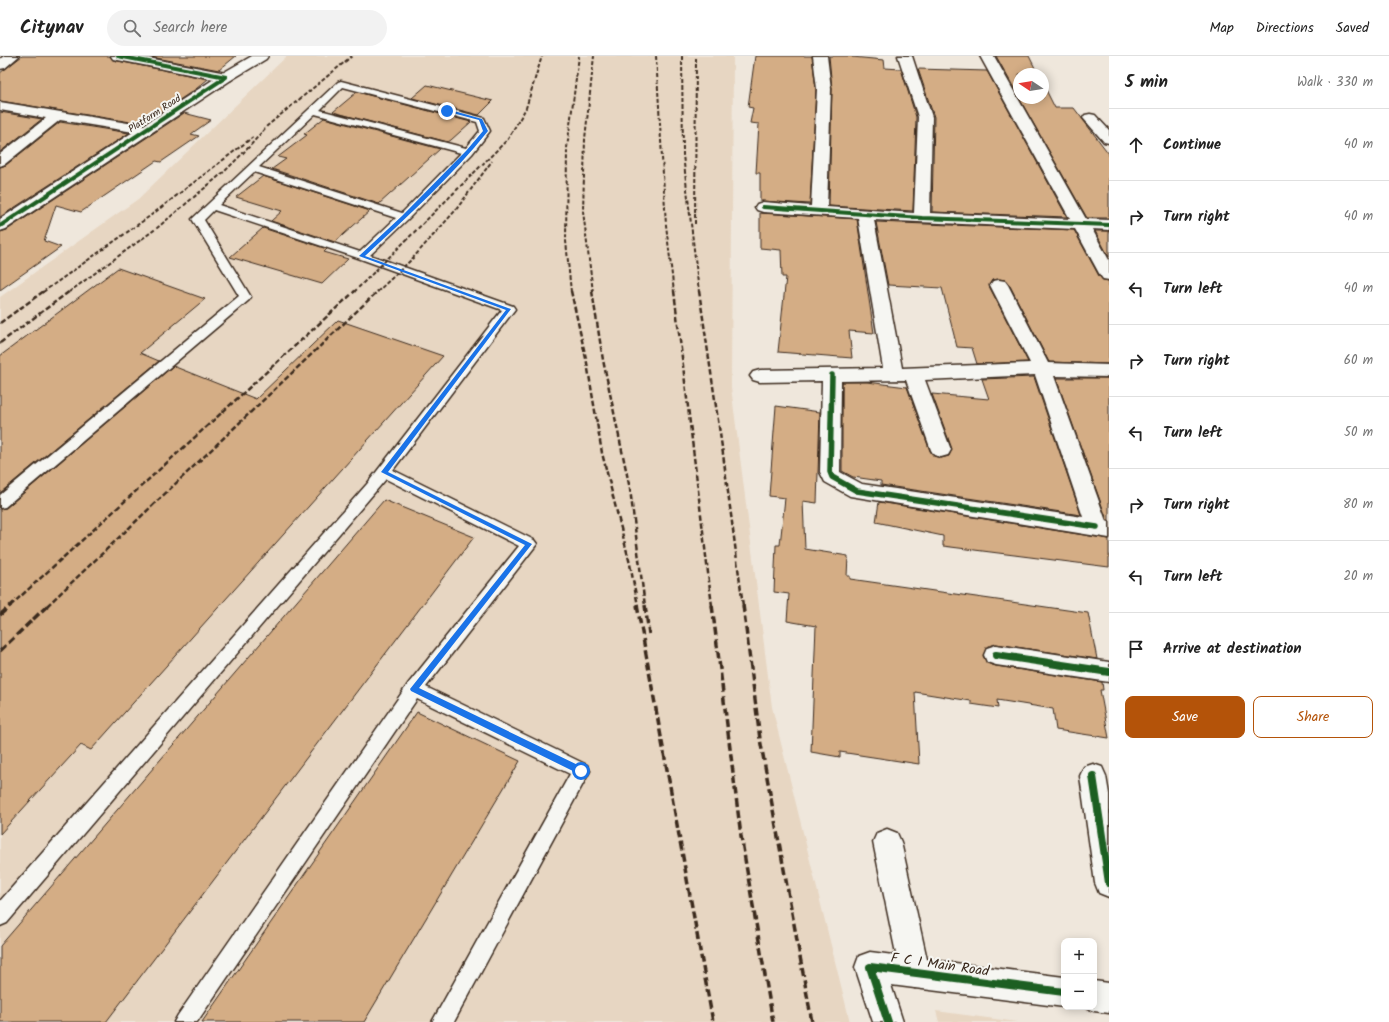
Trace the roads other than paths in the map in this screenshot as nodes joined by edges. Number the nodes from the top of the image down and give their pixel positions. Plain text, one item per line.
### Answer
1 (12, 56) edge
2 (118, 56) edge
3 (261, 56) edge
4 (820, 56) edge
5 (905, 56) edge
6 (987, 56) edge
7 (0, 65) edge
8 (226, 77) junction
9 (0, 106) edge
10 (314, 111) junction
11 (58, 115) junction
12 (1090, 118) dead end
13 (146, 130) junction
14 (1109, 139) edge
15 (468, 152) junction
16 (0, 161) edge
17 (253, 168) junction
18 (212, 206) junction
19 (763, 206) dead end
20 (819, 210) junction
21 (865, 214) junction
22 (404, 217) junction
23 (922, 218) junction
24 (1081, 224) junction
25 (1109, 225) edge
26 (0, 226) edge
27 (362, 256) junction
28 (1109, 276) edge
29 (999, 285) dead end
30 (1042, 369) junction
31 (1109, 372) edge
32 (904, 374) junction
33 (832, 375) junction
34 (760, 376) dead end
35 (941, 450) dead end
36 (384, 472) junction
37 (0, 503) edge
38 (1103, 529) edge
39 (996, 655) dead end
40 (1109, 672) edge
41 (414, 689) junction
42 (1093, 776) dead end
43 (887, 842) dead end
44 (1109, 883) edge
45 (0, 916) edge
46 (915, 972) junction
47 (1061, 992) edge
48 (1097, 996) edge
49 (1109, 998) edge
50 (185, 1022) edge
51 (443, 1022) edge
52 (888, 1022) edge

1 - 7 street
2 - 8 street
3 - 8 street, Platform Road
4 - 20 street
5 - 23 street
6 - 24 street
8 - 13 street, Platform Road
9 - 11 street
10 - 15 lane
10 - 15 lane
10 - 17 lane
11 - 13 street
11 - 16 street
12 - 14 street
13 - 26 street, Platform Road
15 - 22 lane
17 - 18 lane
17 - 22 lane
18 - 27 lane
18 - 37 lane
19 - 20 street
20 - 21 street
21 - 23 street
21 - 32 street
22 - 27 lane
23 - 24 street
24 - 25 street
24 - 28 street
27 - 36 lane
29 - 30 street
30 - 31 street
30 - 32 street
30 - 38 street
32 - 33 street
32 - 35 street
33 - 34 street
33 - 38 street
36 - 41 lane
36 - 45 lane
39 - 40 street
41 - 50 lane
41 - 51 lane
42 - 44 street
43 - 46 street
46 - 47 street, F C I Main Road
46 - 52 street, F C I Main Road
48 - 49 street

